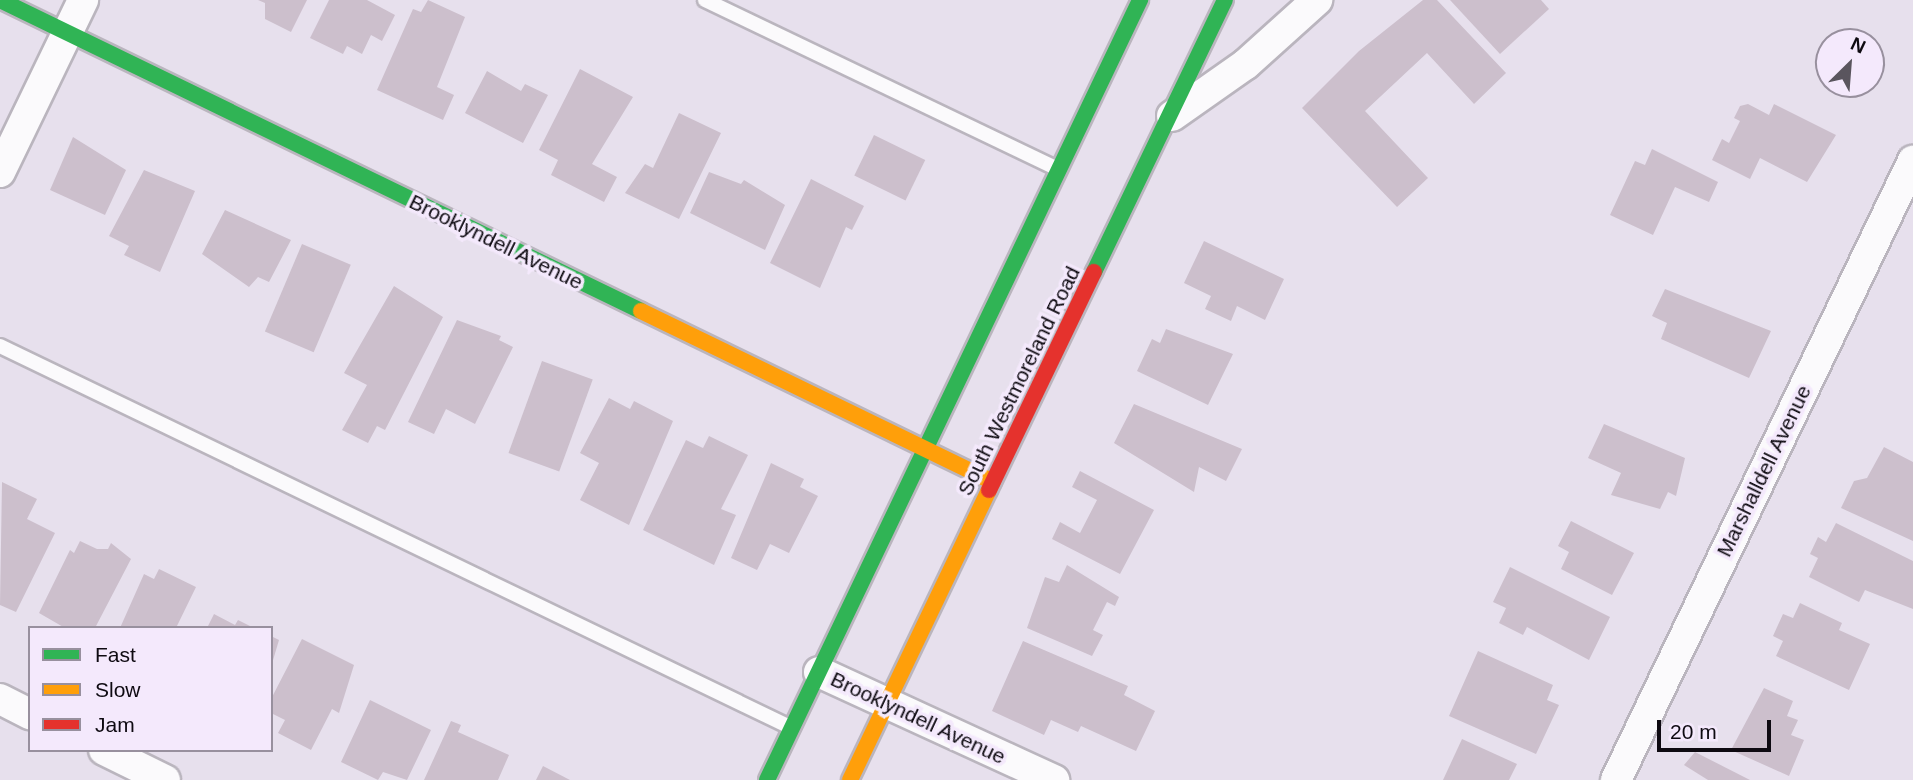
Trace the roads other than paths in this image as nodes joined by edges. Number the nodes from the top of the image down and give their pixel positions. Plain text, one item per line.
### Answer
1 (83, 0) edge
2 (705, 0) edge
3 (1140, 0) edge
4 (1225, 0) edge
5 (1317, 0) edge
6 (0, 1) edge
7 (66, 37) junction
8 (1172, 116) junction
9 (1913, 161) edge
10 (1059, 170) junction
11 (0, 172) edge
12 (0, 346) edge
13 (928, 450) junction
14 (993, 482) junction
15 (819, 672) junction
16 (0, 699) edge
17 (887, 704) junction
18 (28, 713) edge
19 (792, 728) junction
20 (108, 752) edge
21 (165, 780) edge
22 (766, 780) edge
23 (850, 780) edge
24 (1054, 780) edge
25 (1615, 780) edge

1 - 7 street
2 - 10 lane
3 - 10 main road
4 - 8 main road, South Westmoreland Road
5 - 8 street
6 - 7 main road, Brooklyndell Avenue
7 - 11 street
7 - 13 main road, Brooklyndell Avenue
8 - 14 main road, South Westmoreland Road
9 - 25 street, Marshalldell Avenue
10 - 13 main road
12 - 19 lane
13 - 14 main road, Brooklyndell Avenue
13 - 15 main road
14 - 17 main road, South Westmoreland Road
15 - 17 street, Brooklyndell Avenue
15 - 19 main road
16 - 18 street
17 - 23 main road, South Westmoreland Road
17 - 24 street, Brooklyndell Avenue
19 - 22 main road
20 - 21 street

